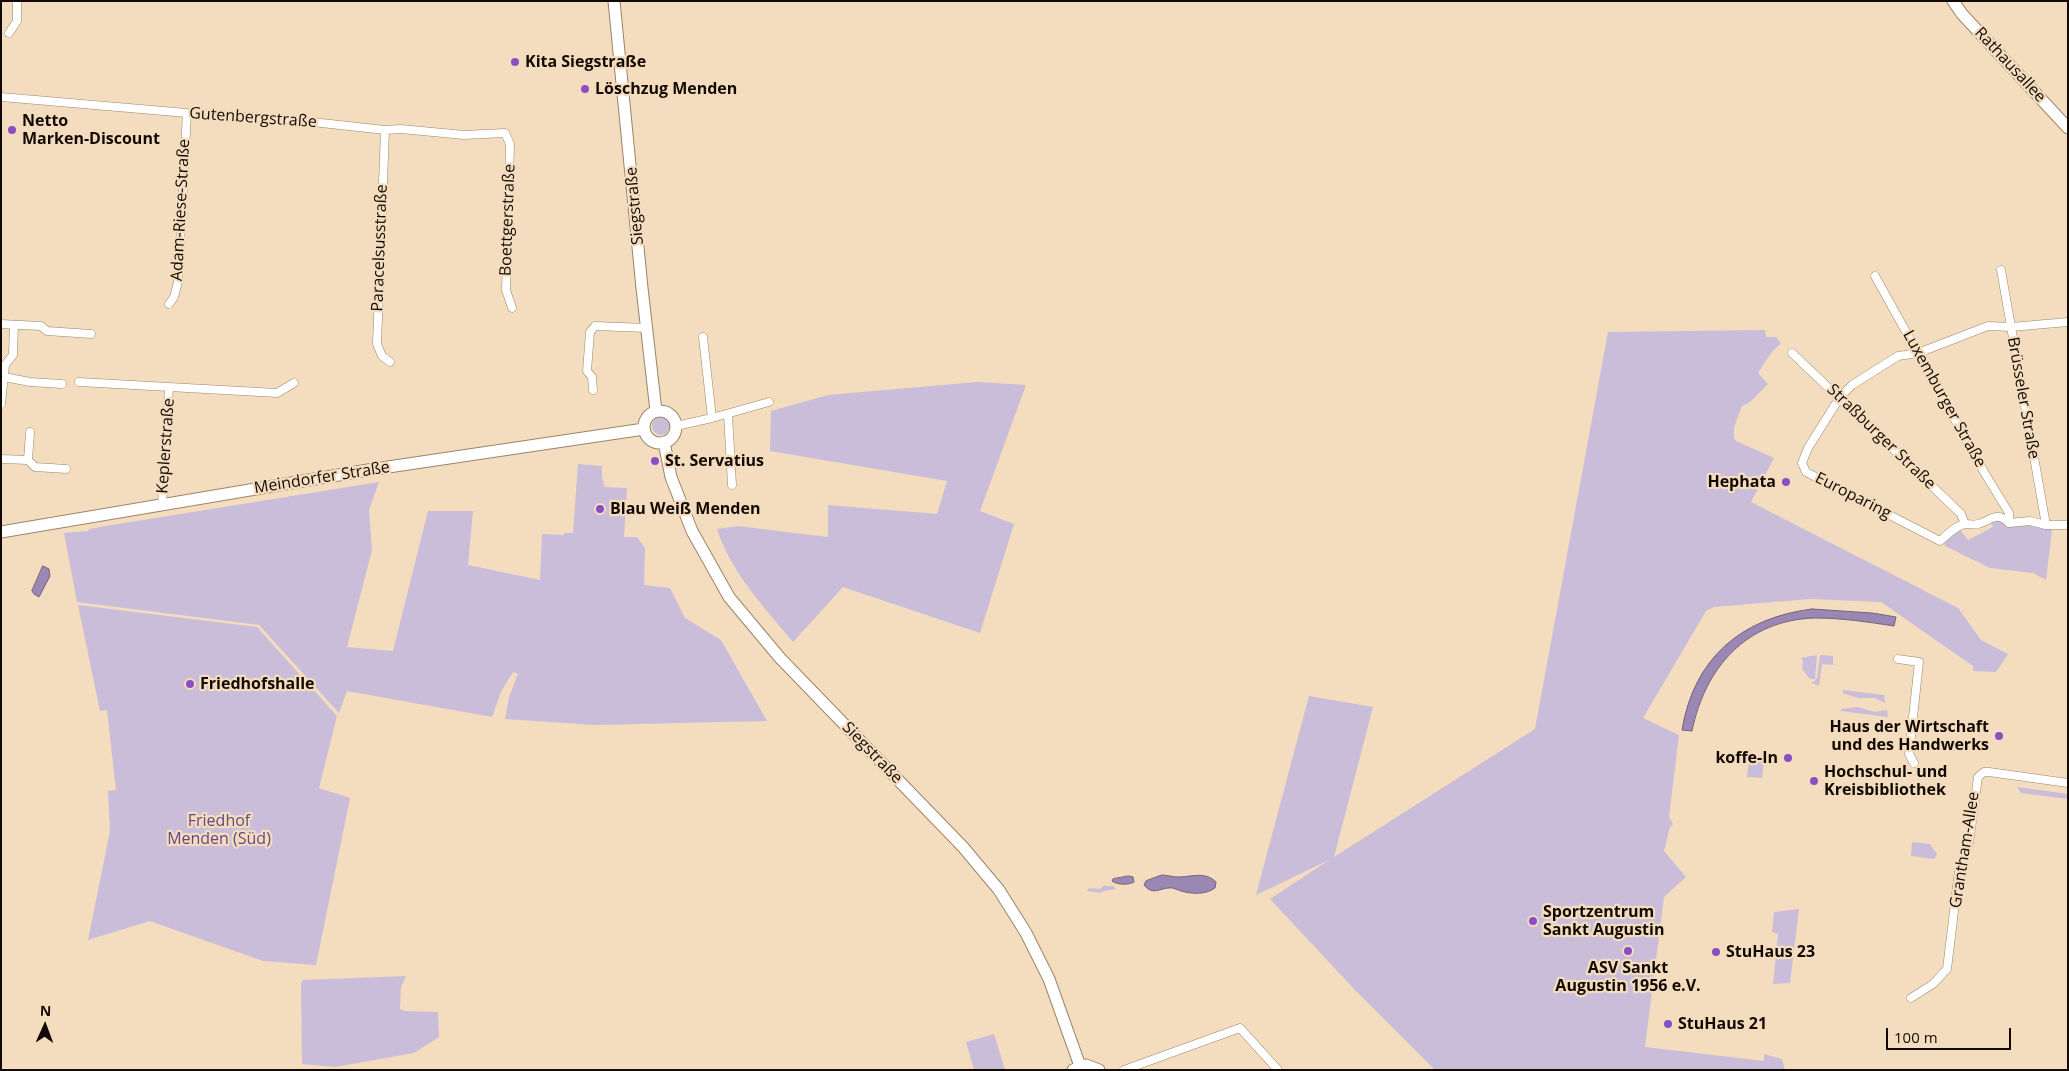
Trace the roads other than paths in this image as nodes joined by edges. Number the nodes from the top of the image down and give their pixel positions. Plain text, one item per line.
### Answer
1 (17, 1) edge
2 (614, 1) edge
3 (1952, 1) edge
4 (8, 33) dead end
5 (1, 97) edge
6 (187, 114) junction
7 (2068, 128) edge
8 (385, 130) junction
9 (505, 133) joint
10 (2001, 270) dead end
11 (1875, 276) dead end
12 (169, 304) dead end
13 (512, 308) dead end
14 (2068, 322) edge
15 (1, 324) edge
16 (14, 325) junction
17 (2011, 327) junction
18 (647, 328) junction
19 (91, 334) dead end
20 (703, 337) dead end
21 (1792, 353) dead end
22 (1918, 353) junction
23 (390, 362) dead end
24 (4, 377) junction
25 (79, 382) dead end
26 (294, 383) dead end
27 (62, 384) dead end
28 (169, 388) junction
29 (593, 390) dead end
30 (1840, 398) junction
31 (769, 402) dead end
32 (1, 404) edge
33 (656, 411) junction
34 (728, 414) junction
35 (712, 418) junction
36 (676, 426) junction
37 (644, 429) junction
38 (30, 432) dead end
39 (664, 442) junction
40 (1, 459) edge
41 (28, 460) junction
42 (66, 469) dead end
43 (732, 485) dead end
44 (162, 504) junction
45 (2009, 523) junction
46 (1965, 524) junction
47 (2046, 525) junction
48 (2068, 525) edge
49 (1, 532) edge
50 (1898, 659) dead end
51 (1914, 763) dead end
52 (2068, 783) edge
53 (1911, 998) dead end
54 (1076, 1068) edge
55 (1099, 1070) edge
56 (1124, 1070) edge
57 (1278, 1070) edge

1 - 4 street
2 - 18 main road, Siegstraße
3 - 7 main road, Rathausallee
5 - 6 street, Gutenbergstraße
6 - 8 street, Gutenbergstraße
6 - 12 street, Adam-Riese-Straße
8 - 9 street, Gutenbergstraße
8 - 23 street, Paracelsusstraße
9 - 13 street, Boettgerstraße
10 - 17 street, Brüsseler Straße
11 - 22 street, Luxemburger Straße
14 - 17 street, Europaring
15 - 16 street
16 - 19 street
16 - 24 street
17 - 22 street, Europaring
17 - 47 street, Brüsseler Straße
18 - 29 street
18 - 33 main road, Siegstraße
20 - 35 street
21 - 30 street, Straßburger Straße
22 - 30 street, Europaring
22 - 45 street, Luxemburger Straße
24 - 27 street
24 - 32 street
25 - 28 street, Keplerstraße
26 - 28 street, Keplerstraße
28 - 44 street, Keplerstraße
30 - 46 street, Straßburger Straße
30 - 46 street, Europaring
31 - 34 street
33 - 36 main road
33 - 37 main road
34 - 35 street
34 - 43 street
35 - 36 street
36 - 39 main road
37 - 39 main road
37 - 44 main road, Meindorfer Straße
38 - 41 street
39 - 54 main road, Siegstraße
40 - 41 street
41 - 42 street
44 - 49 main road, Meindorfer Straße
45 - 46 street, Europaring
45 - 47 street, Europaring
47 - 48 street, Europaring
50 - 51 street
52 - 53 street, Grantham-Allee
54 - 55 main road, Siegstraße
56 - 57 street

